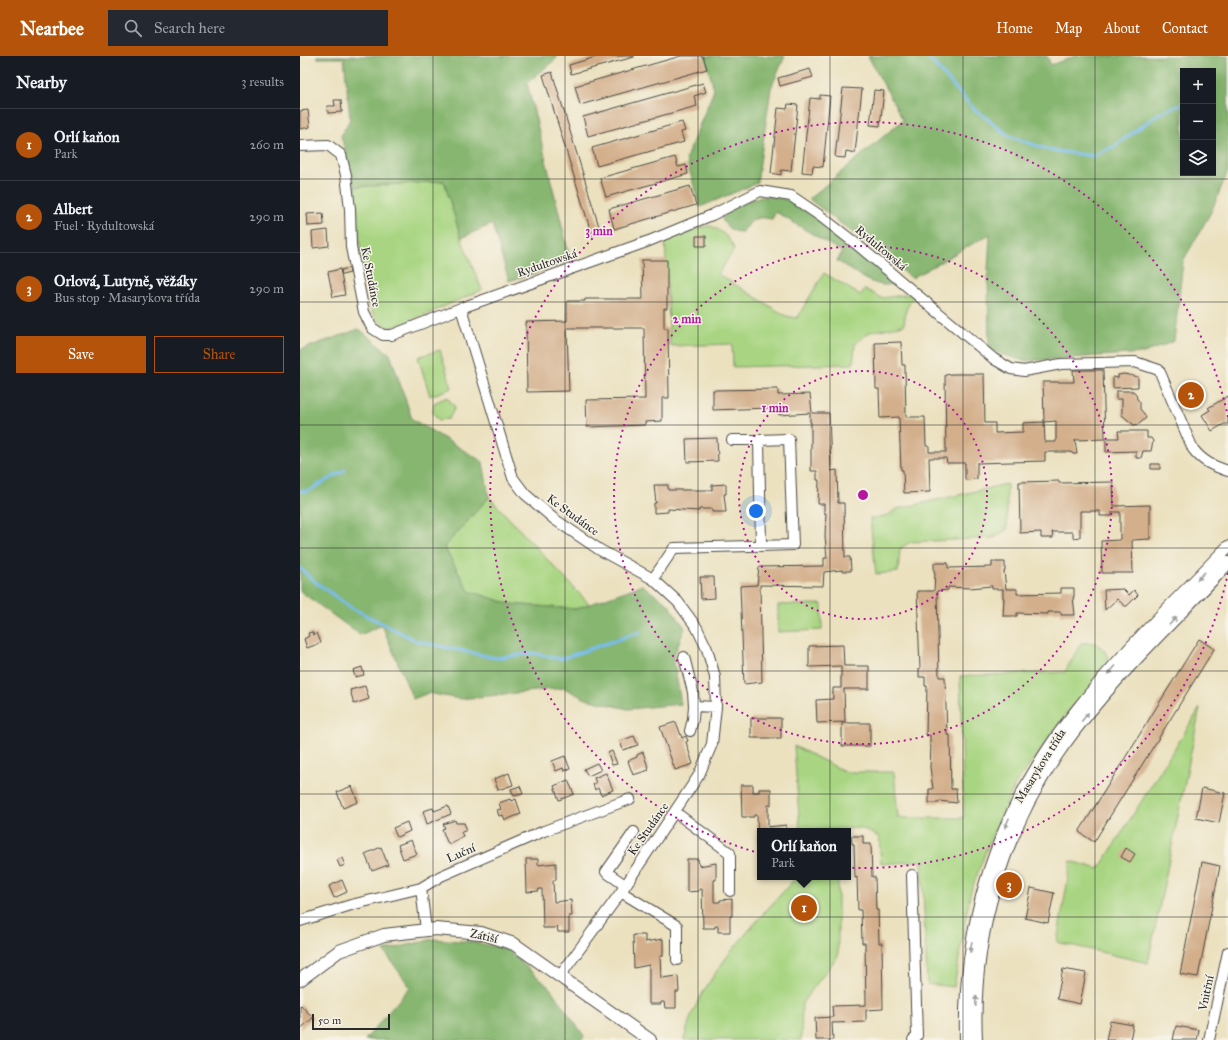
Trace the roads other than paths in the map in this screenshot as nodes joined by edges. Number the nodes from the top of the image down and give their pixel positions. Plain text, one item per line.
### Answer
1 (300, 146) edge
2 (461, 308) junction
3 (732, 440) dead end
4 (759, 440) junction
5 (1228, 471) edge
6 (761, 546) junction
7 (1228, 548) edge
8 (1228, 563) edge
9 (653, 579) junction
10 (684, 657) dead end
11 (694, 706) junction
12 (716, 707) junction
13 (690, 731) dead end
14 (630, 799) dead end
15 (675, 812) junction
16 (634, 832) dead end
17 (912, 875) dead end
18 (420, 888) junction
19 (623, 889) junction
20 (730, 891) dead end
21 (300, 921) edge
22 (426, 930) junction
23 (1228, 952) edge
24 (677, 960) dead end
25 (560, 976) junction
26 (300, 980) edge
27 (650, 1040) edge
28 (913, 1040) edge
29 (966, 1040) edge
30 (976, 1040) edge
31 (1209, 1040) edge

1 - 2 street, Ke Studánce
2 - 5 street, Rydultowská
2 - 9 street, Ke Studánce
3 - 4 street
4 - 6 street
4 - 6 street
6 - 9 street
7 -> 29 street, Masarykova třída
30 -> 8 street, Masarykova třída
9 - 12 street, Ke Studánce
10 - 11 street
11 - 12 street
11 - 13 street
12 - 15 street, Ke Studánce
14 - 18 street, Luční
15 - 19 street, Ke Studánce
15 - 20 street
16 - 19 street
17 - 28 street
18 - 21 street, Luční
18 - 22 street
19 - 24 street
19 - 25 street, Ke Studánce
22 - 25 street, Zátiší
22 - 26 street, Zátiší
23 - 31 street, Vnitřní
25 - 27 street, Zátiší

